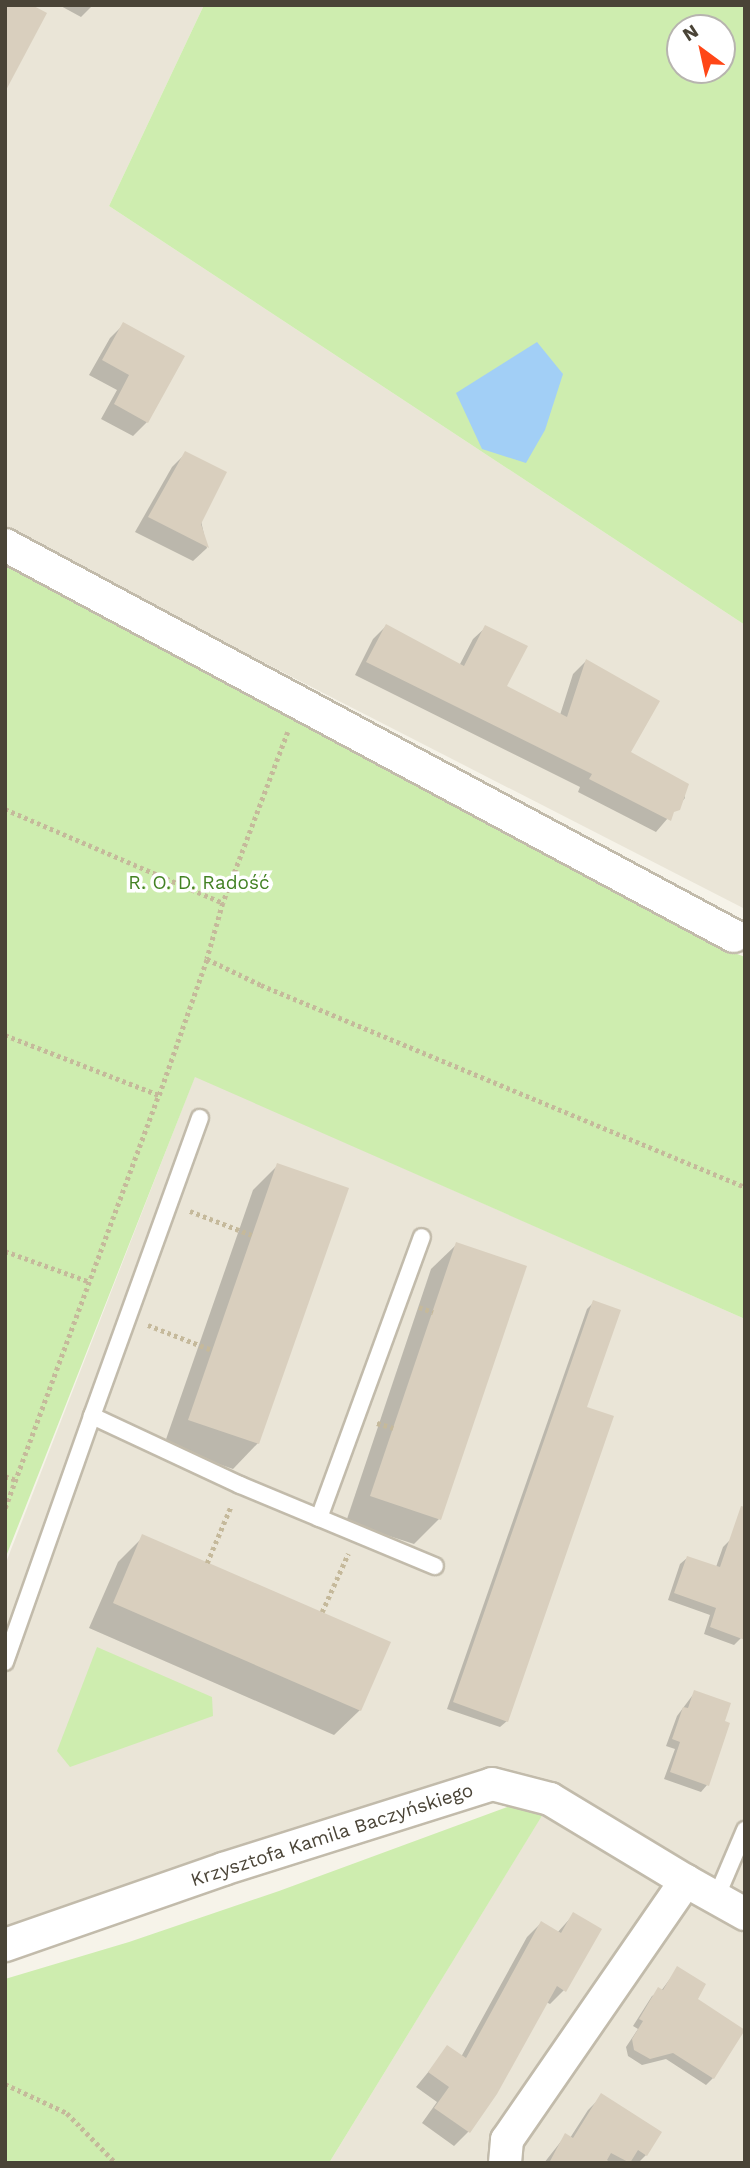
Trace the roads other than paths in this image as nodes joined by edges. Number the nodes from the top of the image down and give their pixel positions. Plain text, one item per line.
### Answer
1 (5, 545) edge
2 (734, 936) dead end
3 (200, 1118) dead end
4 (422, 1237) dead end
5 (92, 1416) junction
6 (318, 1518) junction
7 (435, 1566) dead end
8 (5, 1662) edge
9 (745, 1830) edge
10 (686, 1881) junction
11 (716, 1898) junction
12 (745, 1914) edge
13 (5, 1945) edge
14 (505, 2163) edge

1 - 2 street
3 - 5 lane
4 - 6 lane
5 - 6 lane
5 - 8 lane
6 - 7 lane
9 - 11 lane
10 - 11 street, Krzysztofa Kamila Baczyńskiego
10 - 13 street, Krzysztofa Kamila Baczyńskiego
10 - 14 street
11 - 12 street, Krzysztofa Kamila Baczyńskiego

